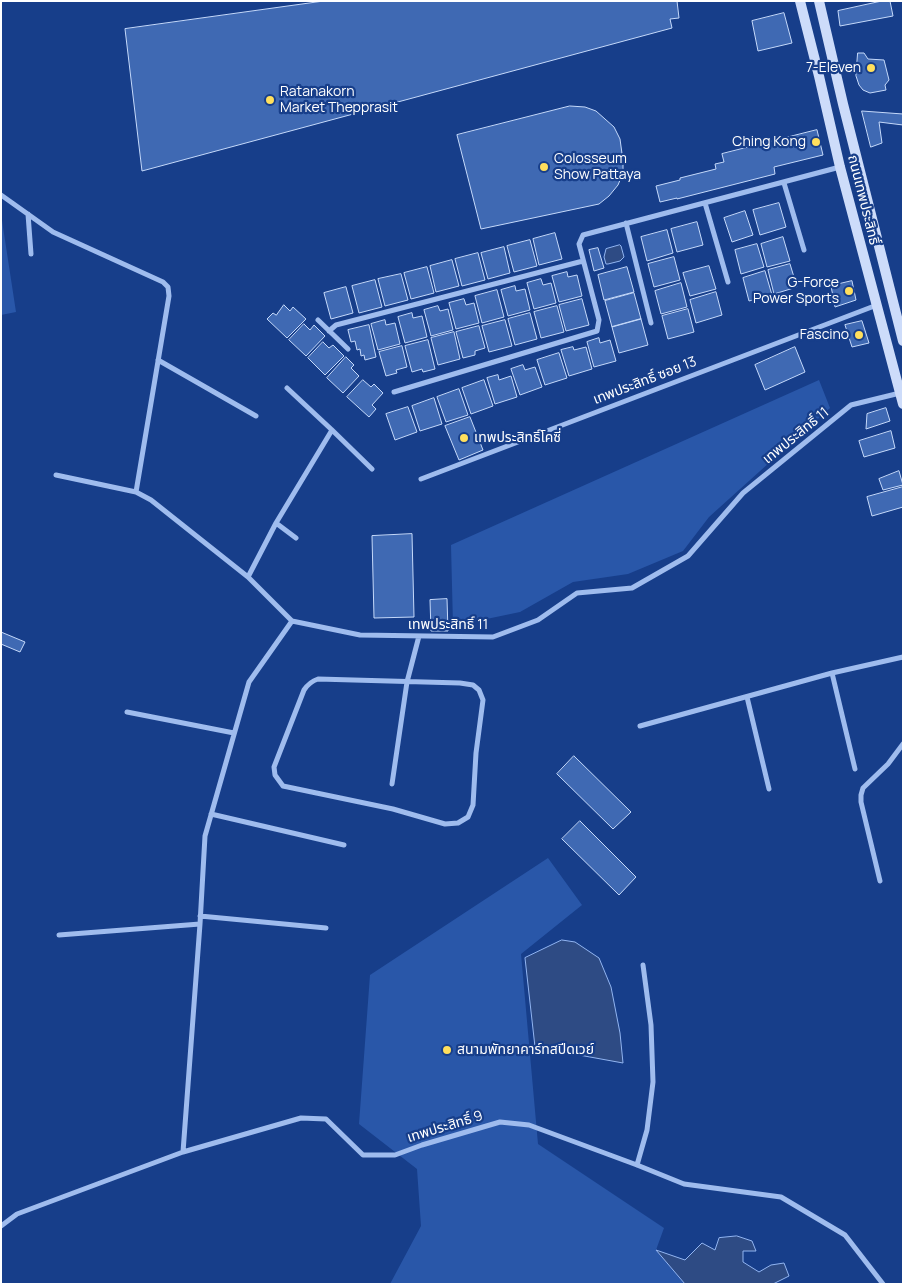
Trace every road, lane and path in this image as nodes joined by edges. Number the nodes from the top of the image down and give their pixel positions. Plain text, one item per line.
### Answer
1 (800, 1) edge
2 (819, 1) edge
3 (840, 167) junction
4 (784, 183) junction
5 (1, 195) edge
6 (705, 203) junction
7 (28, 214) junction
8 (626, 223) junction
9 (804, 250) dead end
10 (31, 254) dead end
11 (583, 261) junction
12 (728, 282) dead end
13 (877, 305) junction
14 (318, 320) dead end
15 (651, 323) dead end
16 (329, 331) junction
17 (903, 342) edge
18 (348, 349) dead end
19 (158, 360) junction
20 (287, 388) dead end
21 (394, 392) dead end
22 (900, 393) junction
23 (903, 404) edge
24 (256, 416) dead end
25 (332, 430) junction
26 (372, 469) dead end
27 (56, 476) dead end
28 (420, 479) dead end
29 (136, 492) junction
30 (276, 523) junction
31 (296, 538) dead end
32 (248, 577) junction
33 (292, 621) junction
34 (419, 636) junction
35 (902, 658) edge
36 (832, 674) junction
37 (407, 682) junction
38 (746, 697) junction
39 (127, 712) dead end
40 (640, 726) dead end
41 (234, 733) junction
42 (903, 744) edge
43 (855, 769) dead end
44 (392, 784) dead end
45 (770, 789) dead end
46 (211, 814) junction
47 (344, 844) dead end
48 (880, 882) dead end
49 (200, 916) junction
50 (200, 924) junction
51 (326, 928) dead end
52 (59, 935) dead end
53 (643, 966) dead end
54 (183, 1152) junction
55 (637, 1165) junction
56 (1, 1226) edge
57 (883, 1284) edge

1 - 3 main road, ถนนเทพประสิทธิ์
2 - 17 main road, ถนนเทพประสิทธิ์
3 - 4 street
3 - 13 main road, ถนนเทพประสิทธิ์
4 - 6 street
4 - 9 street
5 - 7 street
6 - 8 street
6 - 12 street
7 - 10 street
7 - 19 street
8 - 11 street
8 - 15 street
11 - 16 street
11 - 21 street
13 - 22 main road, ถนนเทพประสิทธิ์
13 - 28 street, เทพประสิทธิ์ ซอย 13
14 - 16 street
16 - 18 street
19 - 24 street
19 - 29 street
20 - 25 street
22 - 23 main road, ถนนเทพประสิทธิ์
22 - 34 street, เทพประสิทธิ์ 11
25 - 26 street
25 - 30 street
27 - 29 street
29 - 32 street
30 - 31 street
30 - 32 street
32 - 33 street
33 - 34 street, เทพประสิทธิ์ 11
33 - 41 street
34 - 37 street
35 - 36 street
36 - 38 street
36 - 43 street
37 - 37 street
37 - 44 street
38 - 40 street
38 - 45 street
39 - 41 street
41 - 46 street
42 - 48 street
46 - 47 street
46 - 49 street
49 - 50 street
49 - 51 street
50 - 52 street
50 - 54 street
53 - 55 street
54 - 55 street, เทพประสิทธิ์ 9
54 - 56 street, เทพประสิทธิ์ 9
55 - 57 street, เทพประสิทธิ์ 9

